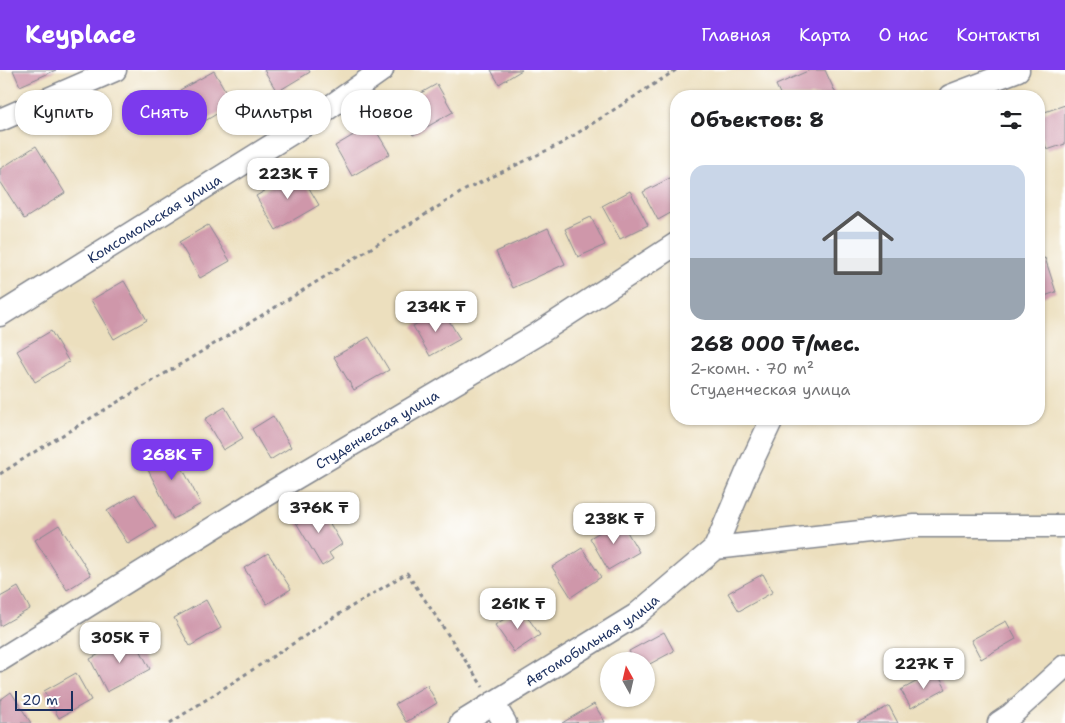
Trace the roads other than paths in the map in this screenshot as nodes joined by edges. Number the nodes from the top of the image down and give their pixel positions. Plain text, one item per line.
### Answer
1 (115, 70) edge
2 (382, 70) edge
3 (1018, 70) edge
4 (964, 90) edge
5 (0, 120) edge
6 (670, 248) edge
7 (0, 315) edge
8 (769, 425) edge
9 (1065, 526) edge
10 (715, 548) junction
11 (0, 660) edge
12 (1065, 666) edge
13 (493, 702) junction
14 (461, 723) edge
15 (506, 723) edge
16 (999, 723) edge

1 - 5 street
2 - 7 street, Комсомольская улица
3 - 4 street
6 - 11 street, Студенческая улица
8 - 10 street
9 - 10 street
10 - 13 street, Автомобильная улица
12 - 16 street
13 - 14 street, Автомобильная улица
13 - 15 street

